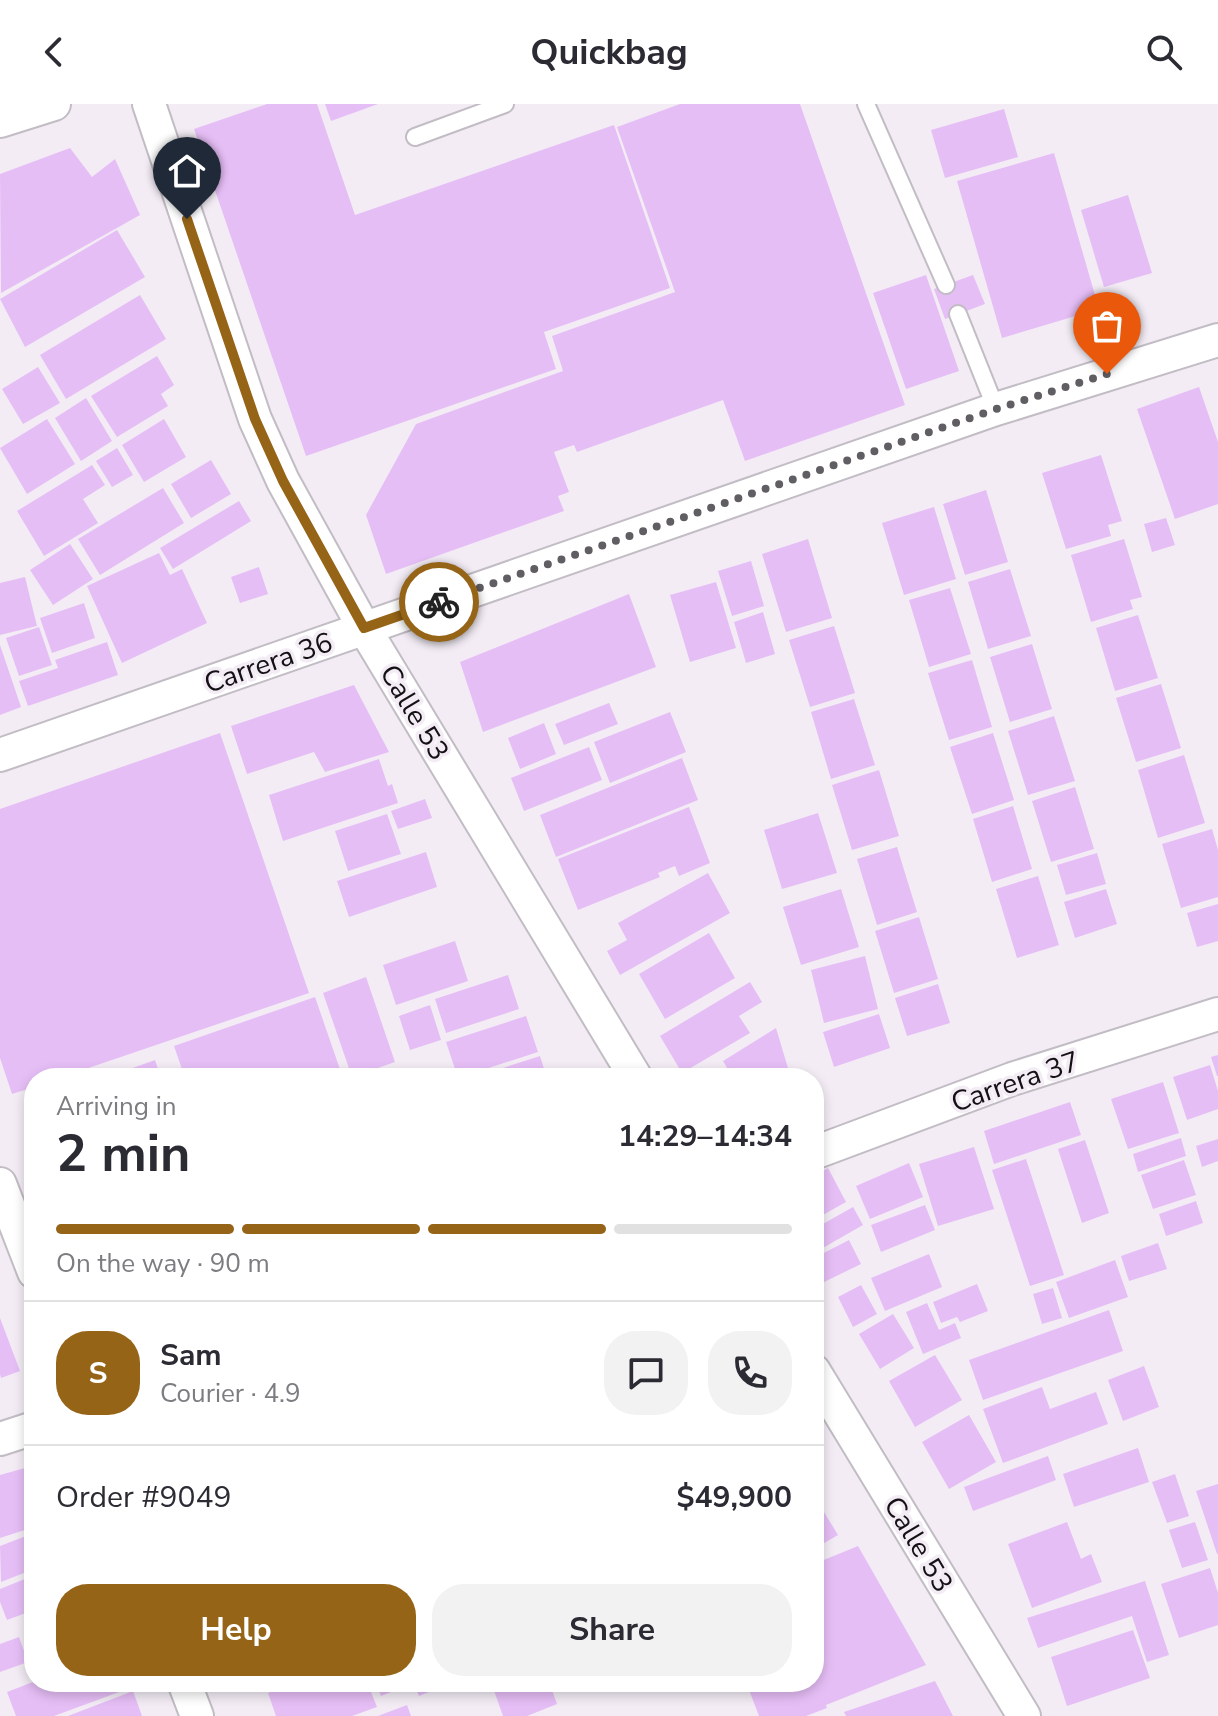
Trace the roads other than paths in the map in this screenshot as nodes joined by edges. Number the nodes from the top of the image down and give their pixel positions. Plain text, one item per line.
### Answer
1 (54, 104) edge
2 (149, 104) edge
3 (505, 104) edge
4 (866, 104) edge
5 (0, 121) edge
6 (415, 137) dead end
7 (946, 285) dead end
8 (958, 314) dead end
9 (1218, 340) edge
10 (996, 409) junction
11 (364, 628) junction
12 (0, 755) edge
13 (1218, 1014) edge
14 (630, 1068) edge
15 (824, 1149) edge
16 (0, 1184) edge
17 (24, 1246) edge
18 (824, 1387) edge
19 (24, 1431) edge
20 (0, 1439) edge
21 (188, 1692) edge
22 (197, 1716) edge
23 (1024, 1716) edge

1 - 5 street
2 - 11 street, Calle 53
3 - 6 lane
4 - 7 lane
8 - 10 lane
9 - 10 street, Carrera 36
10 - 11 street, Carrera 36
11 - 12 street, Carrera 36
11 - 14 street, Calle 53
13 - 15 street, Carrera 37
16 - 17 street
18 - 23 street, Calle 53
19 - 20 street
21 - 22 street

